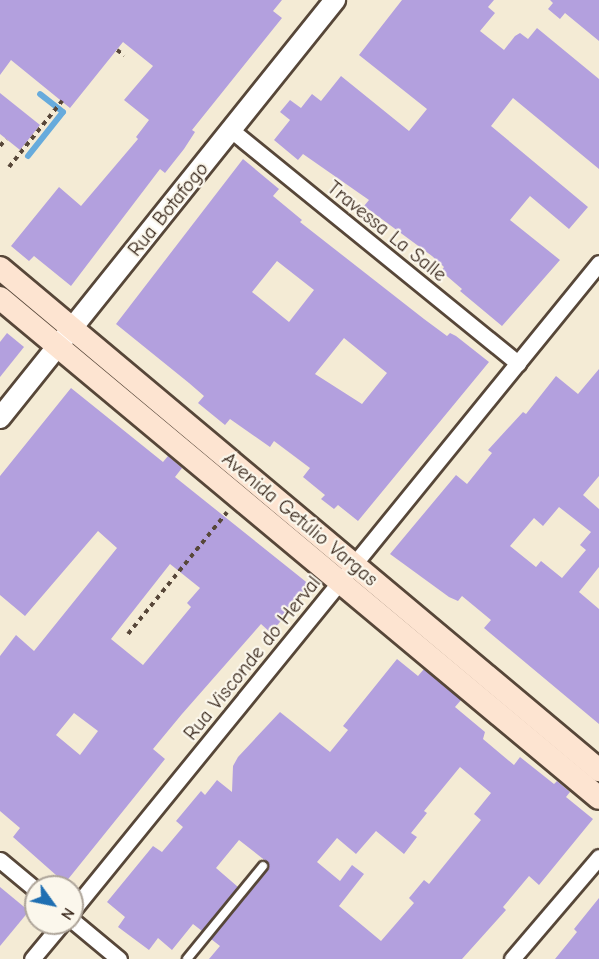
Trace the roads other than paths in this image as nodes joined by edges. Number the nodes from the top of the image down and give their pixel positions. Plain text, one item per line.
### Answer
1 (335, 0) edge
2 (231, 130) junction
3 (599, 263) edge
4 (0, 268) edge
5 (0, 298) edge
6 (72, 329) junction
7 (58, 346) junction
8 (518, 363) junction
9 (0, 418) edge
10 (354, 579) junction
11 (599, 770) edge
12 (599, 798) edge
13 (599, 857) edge
14 (0, 860) edge
15 (263, 866) dead end
16 (24, 880) edge
17 (84, 896) edge
18 (84, 930) edge
19 (52, 935) edge
20 (32, 959) edge
21 (119, 959) edge
22 (187, 959) edge
23 (512, 959) edge

1 - 2 street, Rua Botafogo
2 - 6 street, Rua Botafogo
2 - 8 street, Travessa La Salle
3 - 8 street, Rua Visconde do Herval
4 - 6 main road, Avenida Getúlio Vargas
5 - 7 main road, Avenida Getúlio Vargas
6 - 7 street, Rua Botafogo
6 - 10 main road, Avenida Getúlio Vargas
7 - 9 street, Rua Botafogo
7 - 10 main road, Avenida Getúlio Vargas
8 - 10 street, Rua Visconde do Herval
10 - 11 main road, Avenida Getúlio Vargas
10 - 12 main road, Avenida Getúlio Vargas
10 - 17 street, Rua Visconde do Herval
13 - 23 street
14 - 16 street
15 - 22 lane
18 - 21 street
19 - 20 street

